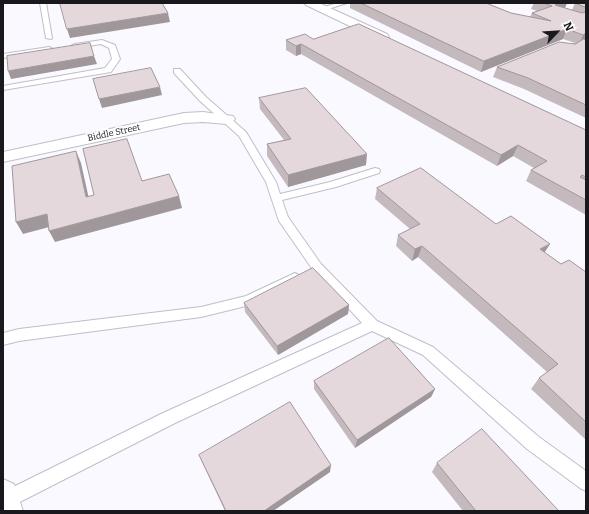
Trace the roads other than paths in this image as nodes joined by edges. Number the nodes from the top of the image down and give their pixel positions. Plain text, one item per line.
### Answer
1 (43, 3) edge
2 (344, 3) edge
3 (316, 6) edge
4 (49, 38) dead end
5 (398, 44) edge
6 (3, 56) edge
7 (177, 71) dead end
8 (3, 88) edge
9 (227, 119) junction
10 (3, 157) edge
11 (375, 171) dead end
12 (276, 198) junction
13 (317, 268) junction
14 (372, 325) junction
15 (3, 339) edge
16 (586, 482) edge
17 (5, 503) edge

1 - 4 lane
2 - 3 lane
3 - 5 street
6 - 8 lane
7 - 9 lane
9 - 10 street, Biddle Street
9 - 12 lane
11 - 12 lane
12 - 13 lane
13 - 14 lane
13 - 15 lane
14 - 16 lane
14 - 17 lane

